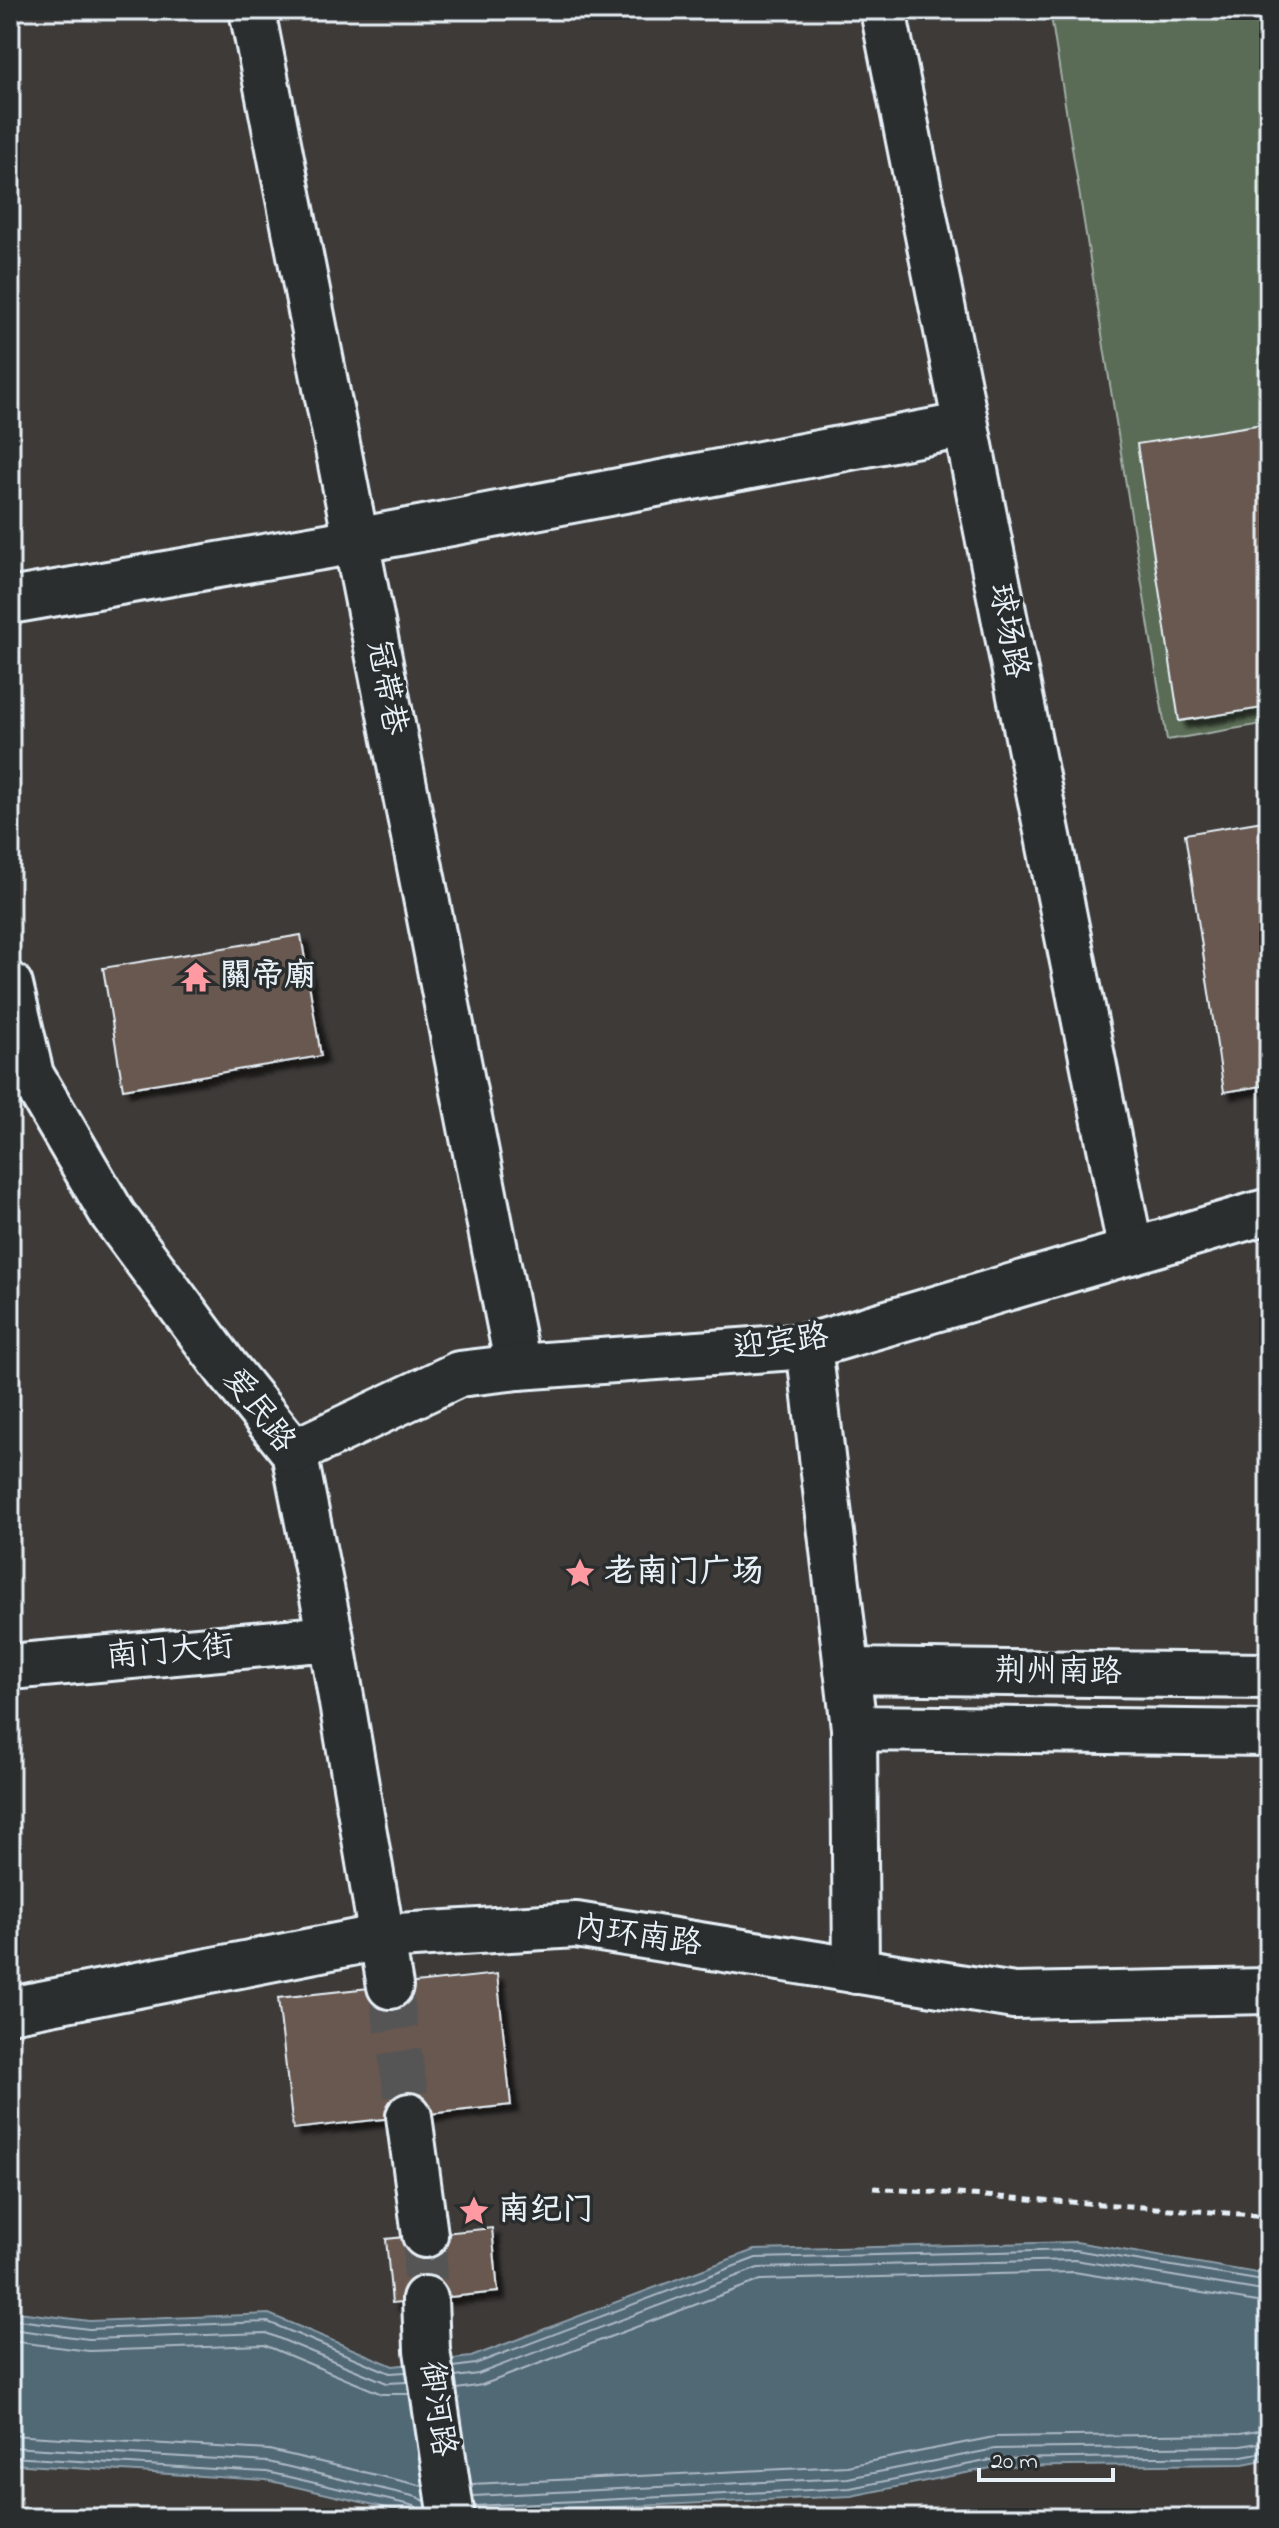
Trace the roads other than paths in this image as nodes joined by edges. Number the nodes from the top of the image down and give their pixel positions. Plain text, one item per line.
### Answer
1 (252, 10) edge
2 (883, 10) edge
3 (966, 425) junction
4 (356, 541) junction
5 (10, 601) edge
6 (10, 985) edge
7 (1269, 1211) edge
8 (1131, 1252) junction
9 (809, 1346) junction
10 (518, 1367) junction
11 (294, 1452) junction
12 (331, 1638) junction
13 (10, 1667) edge
14 (847, 1671) junction
15 (1269, 1676) edge
16 (854, 1728) junction
17 (1269, 1733) edge
18 (382, 1937) junction
19 (856, 1971) junction
20 (390, 1986) tunnel mouth
21 (1269, 1991) edge
22 (10, 2010) edge
23 (409, 2116) tunnel mouth
24 (425, 2235) tunnel mouth
25 (425, 2299) tunnel mouth
26 (452, 2518) edge

1 - 4 street, 冠带巷
2 - 3 street, 球场路
3 - 4 street
3 - 8 street, 球场路
4 - 5 street
4 - 10 street, 冠带巷
6 - 11 street, 爱民路
7 - 8 street, 迎宾路
8 - 9 street, 迎宾路
9 - 10 street, 迎宾路
9 - 14 street
10 - 11 street, 迎宾路
11 - 12 street, 爱民路
12 - 13 street, 南门大街
12 - 18 street, 爱民路
14 - 15 street, 荆州南路
14 - 16 street
16 - 17 street, 荆州南路
16 - 19 street
18 - 19 street, 内环南路
18 - 20 street
18 - 22 street, 内环南路
19 - 21 street, 内环南路
23 - 24 street
25 - 26 street, 御河路

